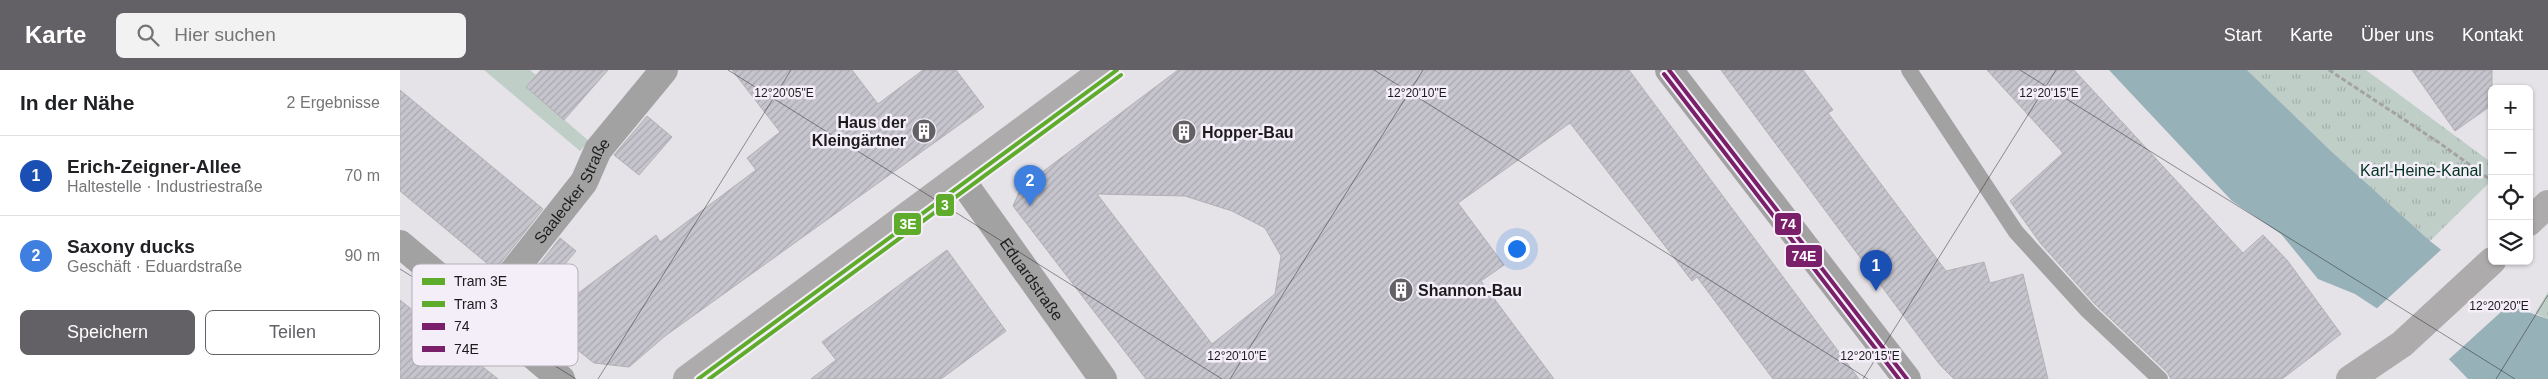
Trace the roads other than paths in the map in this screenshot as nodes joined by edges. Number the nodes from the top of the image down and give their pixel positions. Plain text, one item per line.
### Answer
1 (664, 70) edge
2 (1104, 70) edge
3 (1669, 70) edge
4 (1909, 70) edge
5 (960, 178) junction
6 (2548, 204) edge
7 (2531, 220) edge
8 (400, 244) edge
9 (424, 264) edge
10 (518, 264) edge
11 (2488, 265) edge
12 (545, 366) edge
13 (700, 375) edge
14 (561, 379) edge
15 (1103, 379) edge
16 (1907, 379) edge
17 (2160, 379) edge
18 (2350, 379) edge

1 - 10 street, Saalecker Straße
2 - 5 main road
3 - 16 street
4 - 17 lane
5 - 13 main road
5 - 15 street, Eduardstraße
6 - 7 main road
8 - 9 street
11 - 18 main road
12 - 14 street

